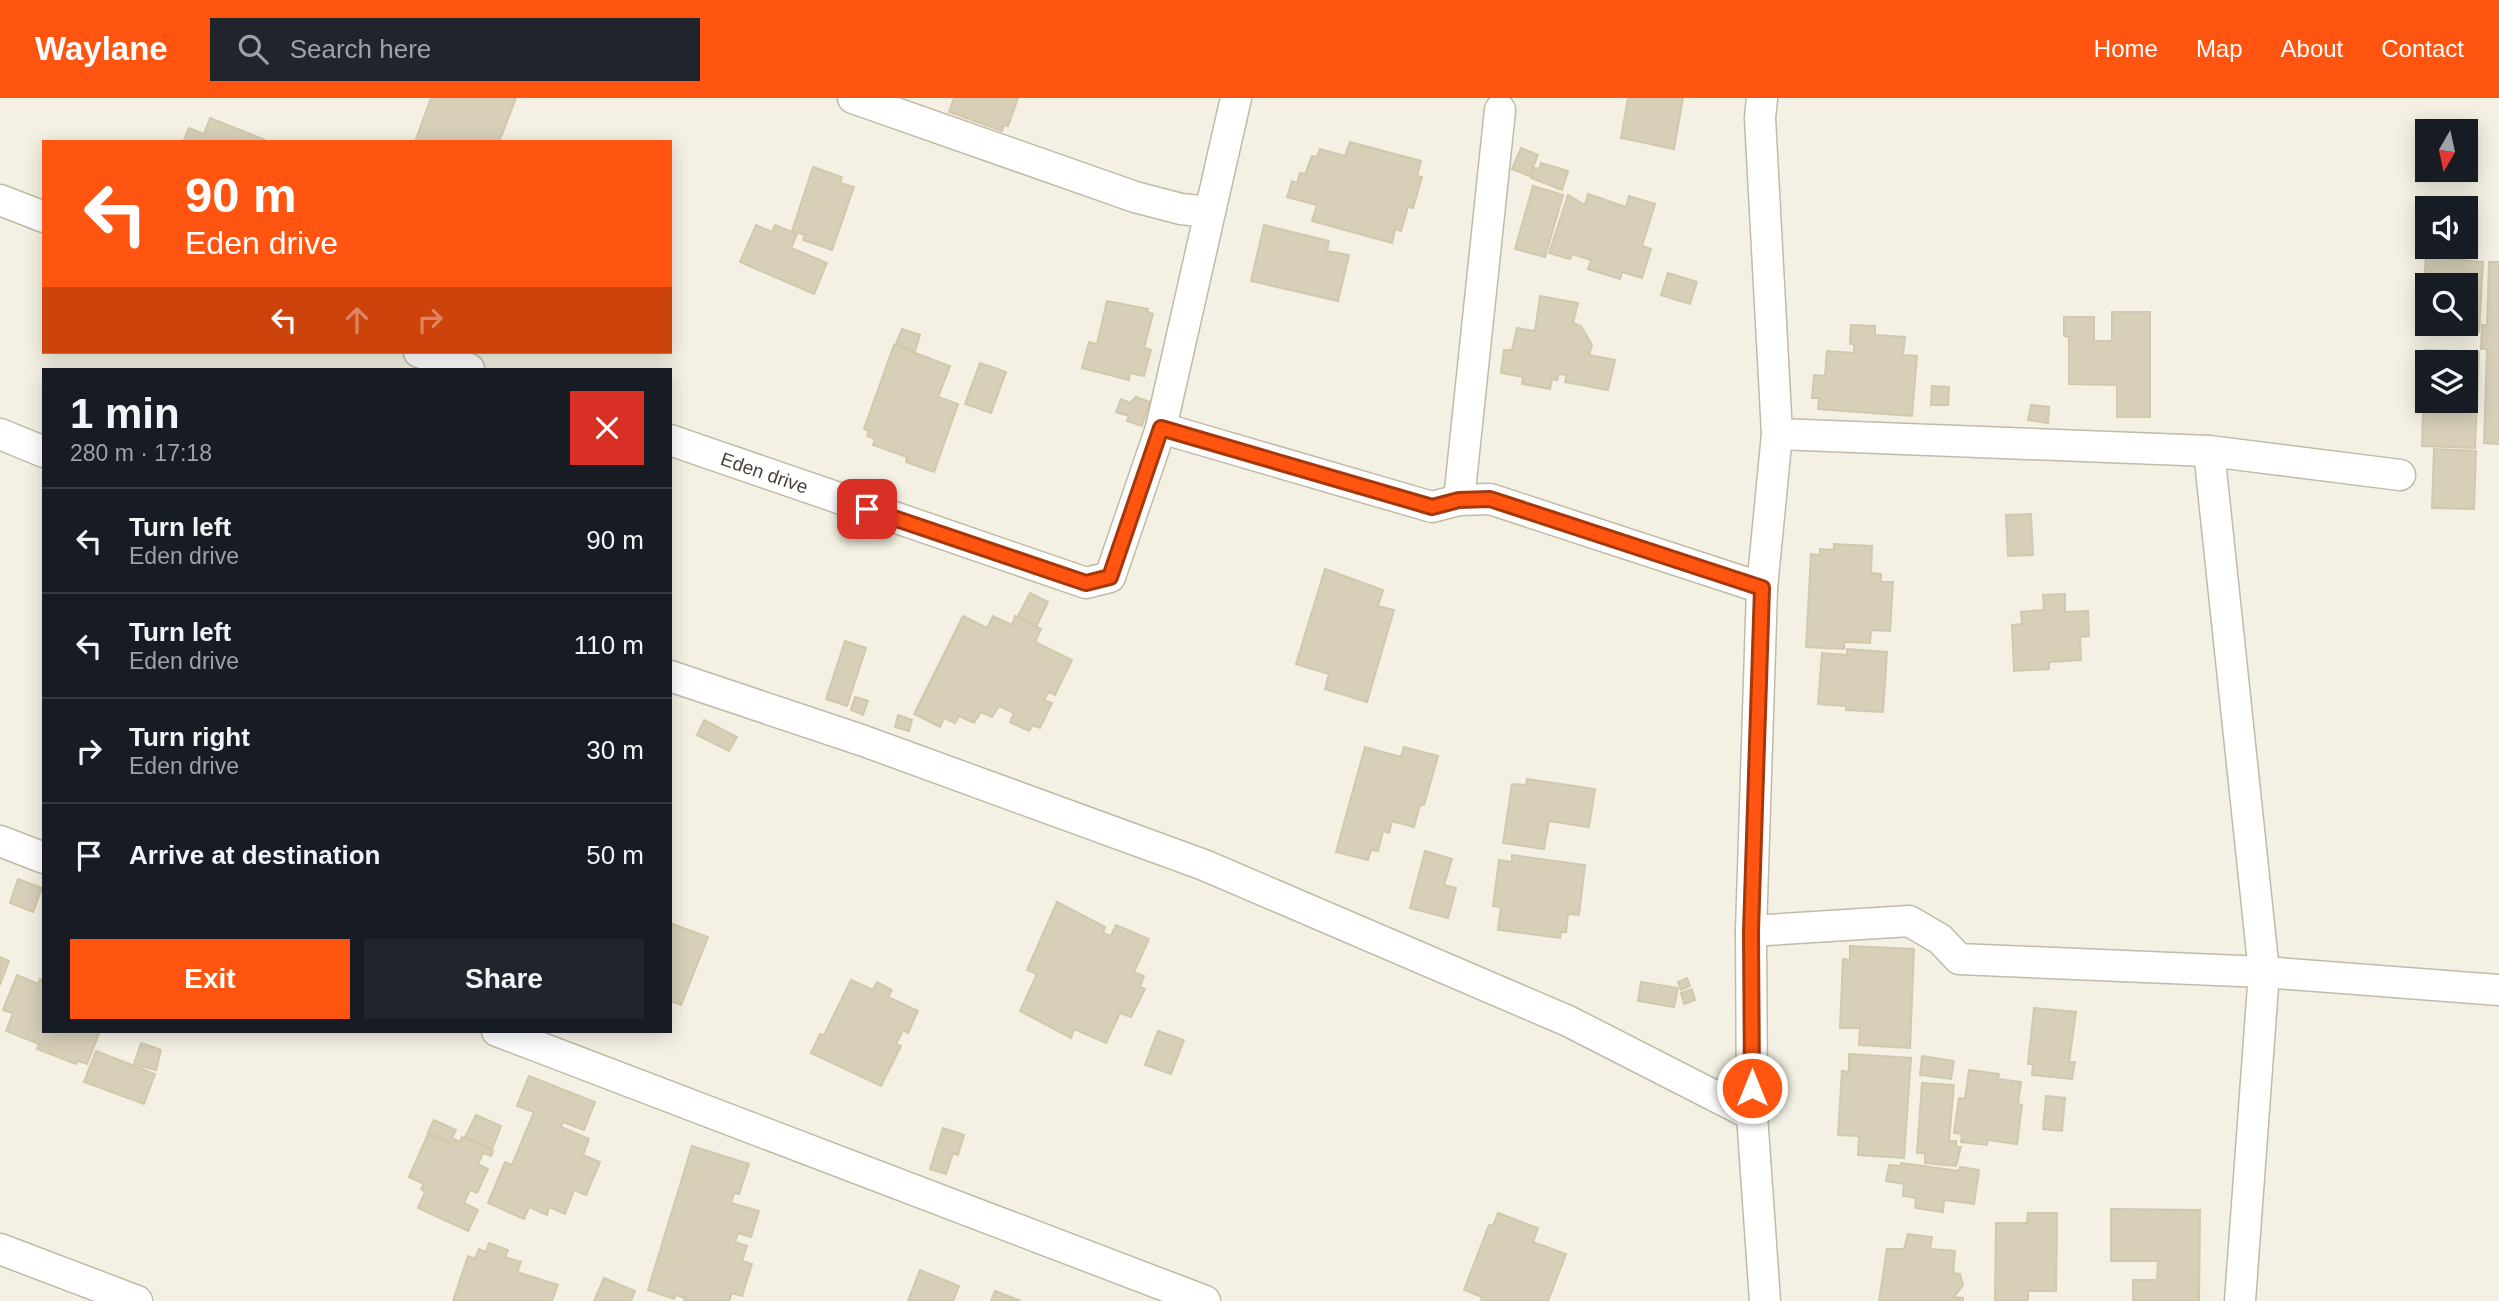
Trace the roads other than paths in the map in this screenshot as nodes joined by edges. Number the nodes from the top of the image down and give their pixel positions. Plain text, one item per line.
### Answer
1 (853, 98) edge
2 (1236, 98) edge
3 (1762, 98) edge
4 (1500, 110) dead end
5 (0, 200) edge
6 (1210, 212) junction
7 (42, 216) edge
8 (425, 354) edge
9 (466, 368) edge
10 (1161, 428) junction
11 (0, 434) edge
12 (1777, 434) junction
13 (672, 441) edge
14 (42, 451) edge
15 (2209, 451) junction
16 (2400, 475) dead end
17 (1459, 500) junction
18 (1762, 588) junction
19 (672, 677) edge
20 (0, 841) edge
21 (42, 857) edge
22 (1751, 931) junction
23 (2264, 972) junction
24 (2499, 990) edge
25 (502, 1033) edge
26 (1752, 1115) junction
27 (0, 1249) edge
28 (136, 1301) edge
29 (1205, 1301) edge
30 (1765, 1301) edge
31 (2241, 1301) edge

1 - 6 street
2 - 6 street
3 - 12 street
4 - 17 street
5 - 7 street
6 - 10 street
8 - 9 street
10 - 13 street, Eden drive
10 - 17 street
11 - 14 street
12 - 15 street
12 - 18 street
15 - 16 street
15 - 23 street
17 - 18 street
18 - 22 street
19 - 26 street
20 - 21 street
22 - 23 street
22 - 26 street
23 - 24 street
23 - 31 street
25 - 29 street
26 - 30 street
27 - 28 street

